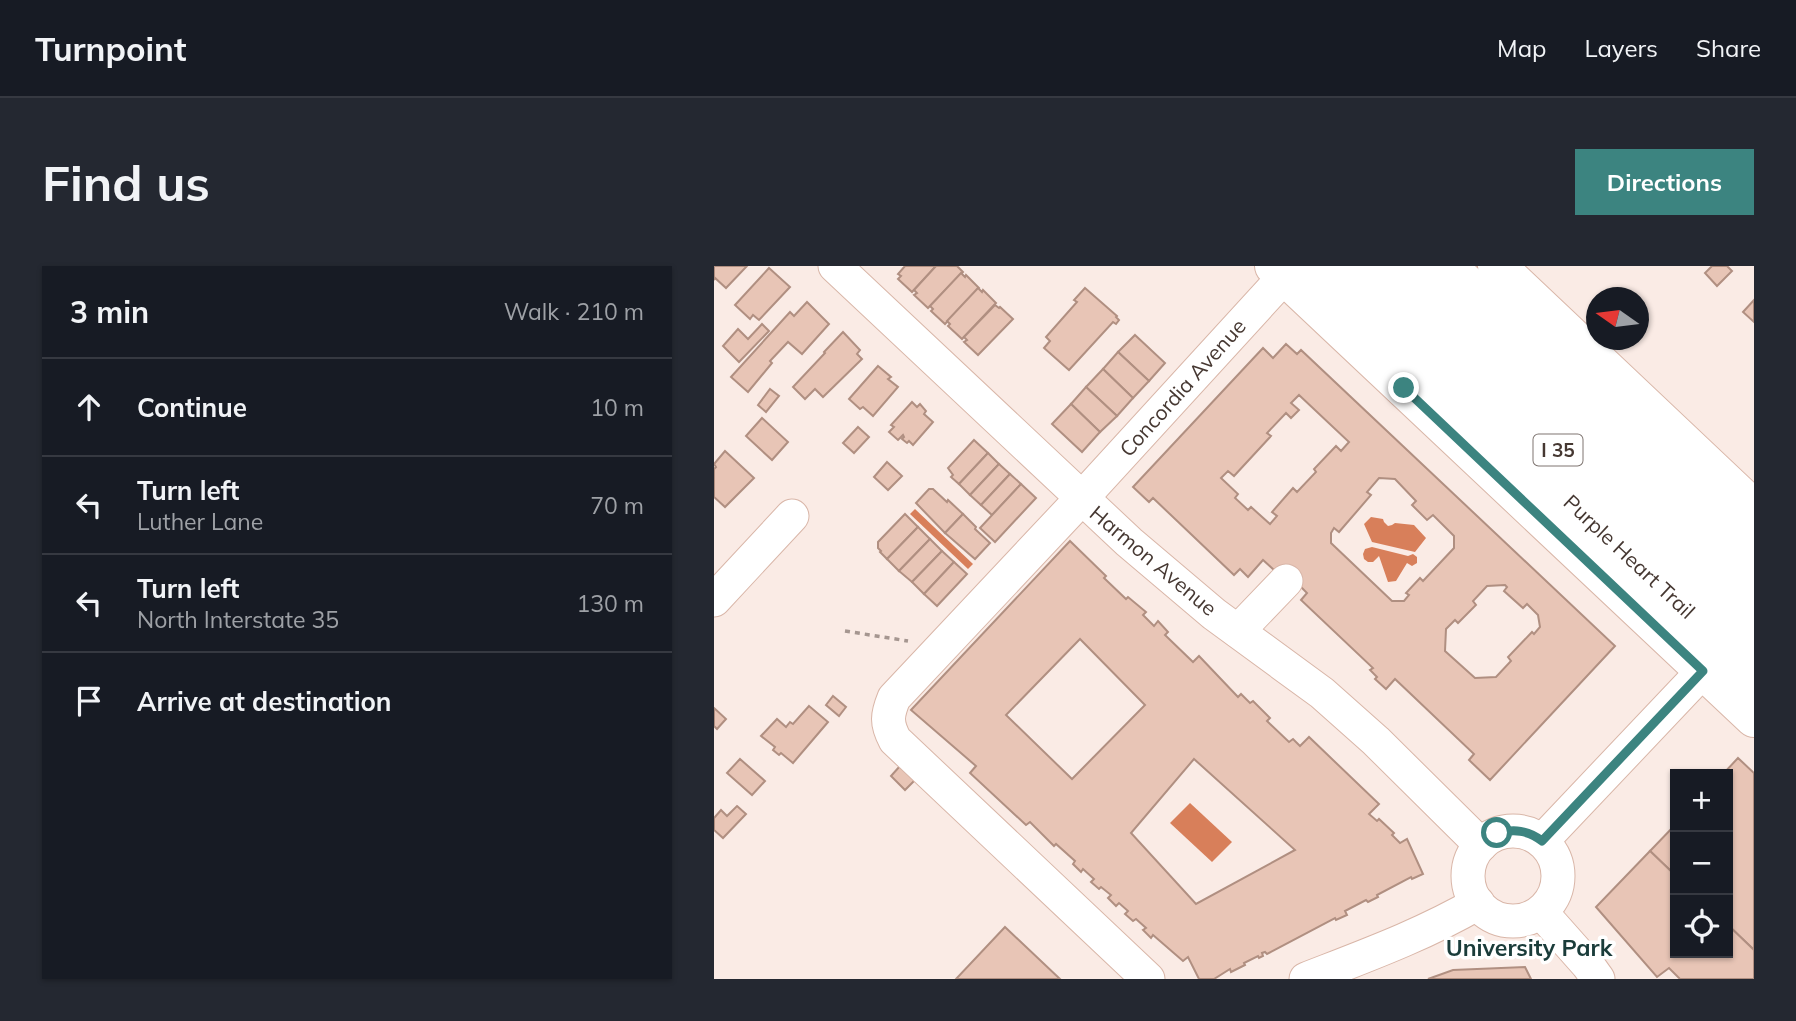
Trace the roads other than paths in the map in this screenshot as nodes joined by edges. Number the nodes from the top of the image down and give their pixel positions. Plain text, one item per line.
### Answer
1 (1362, 266) edge
2 (1402, 266) edge
3 (1447, 266) edge
4 (1497, 266) edge
5 (1298, 268) edge
6 (847, 270) edge
7 (1081, 499) junction
8 (1754, 509) edge
9 (792, 516) dead end
10 (1754, 550) edge
11 (1286, 581) dead end
12 (1754, 595) edge
13 (714, 600) edge
14 (1238, 631) junction
15 (1754, 634) edge
16 (1703, 671) junction
17 (1754, 675) edge
18 (1754, 718) edge
19 (1542, 841) junction
20 (1481, 845) junction
21 (1478, 903) junction
22 (1541, 912) junction
23 (1148, 979) edge
24 (1306, 979) edge
25 (1598, 979) edge

1 - 15 main road, Purple Heart Trail / I 35
2 - 12 main road, I 35
3 - 10 main road
4 - 8 main road
5 - 7 street, Concordia Avenue
5 - 16 main road
5 - 17 main road, Purple Heart Trail / I 35
6 - 7 street, Harmon Avenue
7 - 14 street, Harmon Avenue
7 - 23 street, Concordia Avenue
9 - 13 street
11 - 14 street
14 - 20 street, Harmon Avenue
16 - 18 main road
16 - 19 street
19 - 20 street
19 - 22 street
20 - 21 street
21 - 22 street
21 - 24 street
22 - 25 street

